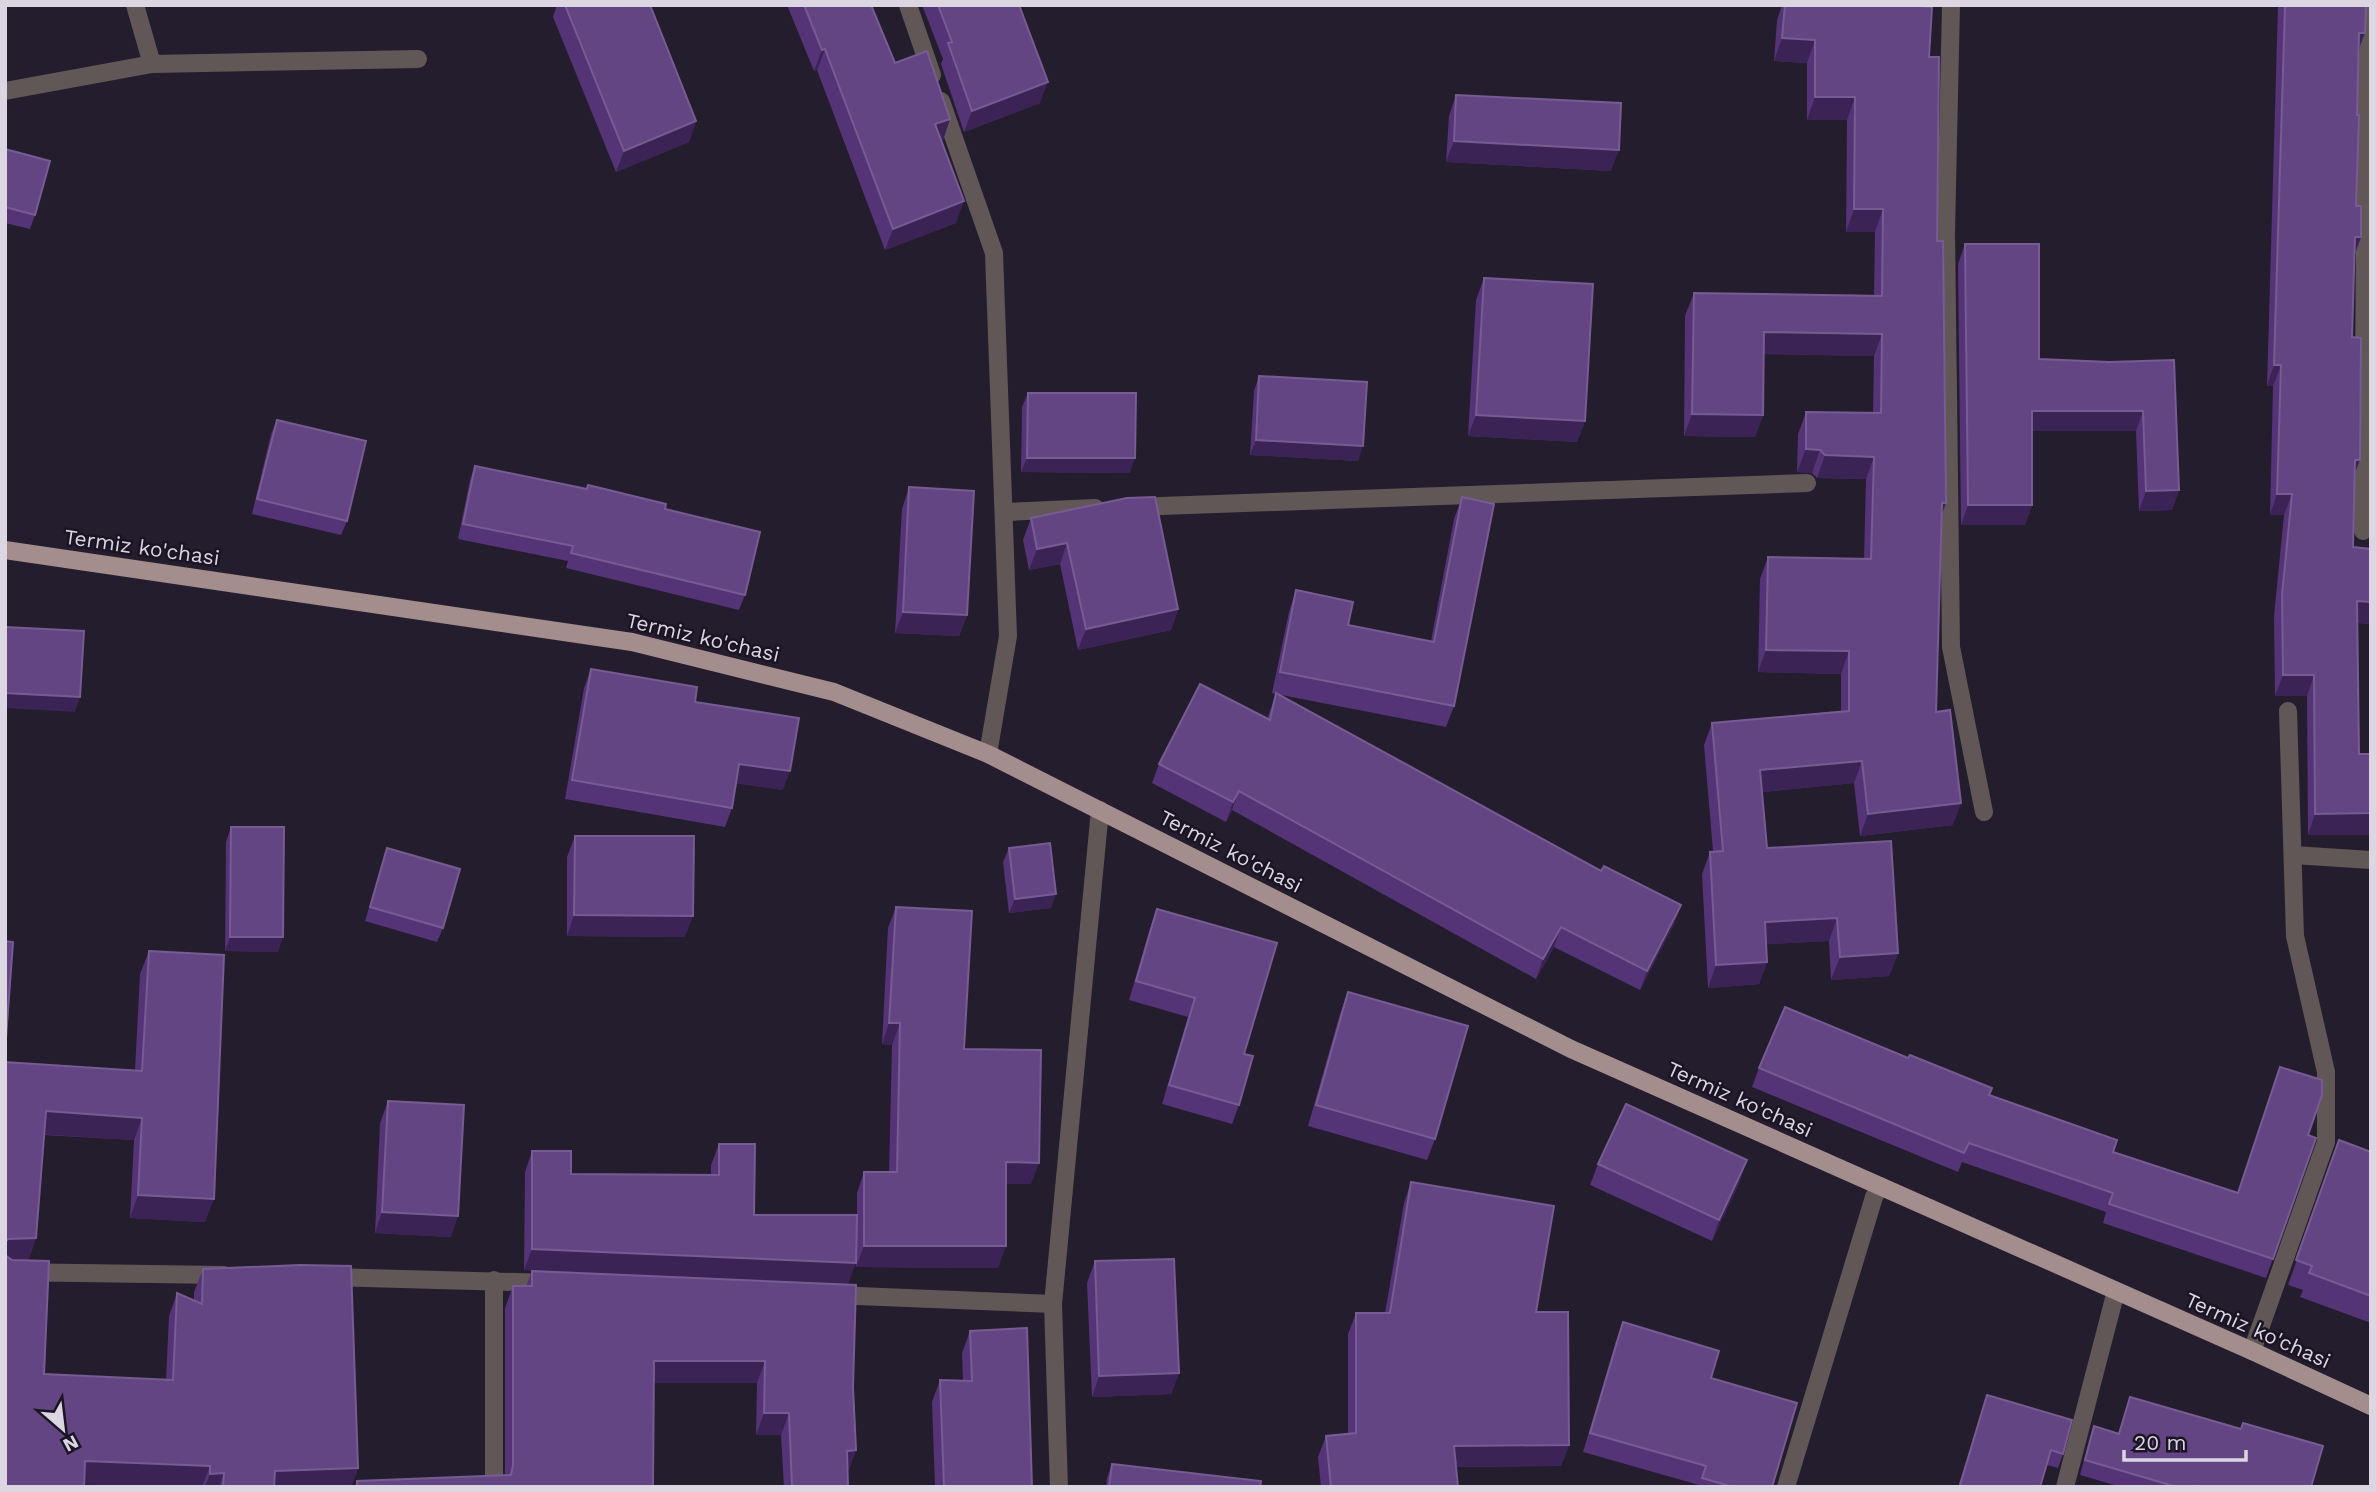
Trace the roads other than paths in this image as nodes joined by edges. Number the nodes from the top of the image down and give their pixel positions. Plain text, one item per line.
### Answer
1 (135, 5) edge
2 (908, 5) edge
3 (1951, 5) edge
4 (2371, 6) edge
5 (418, 59) dead end
6 (152, 64) junction
7 (5, 91) edge
8 (1807, 483) dead end
9 (1004, 512) junction
10 (2363, 531) dead end
11 (5, 550) edge
12 (2288, 711) dead end
13 (988, 754) junction
14 (1100, 810) junction
15 (1984, 812) dead end
16 (2293, 855) junction
17 (2371, 860) edge
18 (1880, 1186) junction
19 (5, 1272) edge
20 (243, 1276) edge
21 (313, 1277) edge
22 (494, 1280) junction
23 (567, 1283) edge
24 (2116, 1291) junction
25 (817, 1294) edge
26 (1053, 1304) junction
27 (2252, 1351) junction
28 (2371, 1406) edge
29 (494, 1487) edge
30 (1059, 1487) edge
31 (1786, 1487) edge
32 (2064, 1487) edge

1 - 6 street
2 - 9 street
3 - 15 street
4 - 10 street
5 - 6 street
6 - 7 street
8 - 9 street
9 - 13 street
11 - 13 main road, Termiz ko'chasi
12 - 16 street
13 - 14 main road, Termiz ko'chasi
14 - 18 main road, Termiz ko'chasi
14 - 26 street
16 - 17 street
16 - 27 street
18 - 24 main road, Termiz ko'chasi
18 - 31 street
19 - 20 street
21 - 22 street
22 - 23 street
22 - 29 street
24 - 27 main road, Termiz ko'chasi
24 - 32 street
25 - 26 street
26 - 30 street
27 - 28 main road, Termiz ko'chasi

